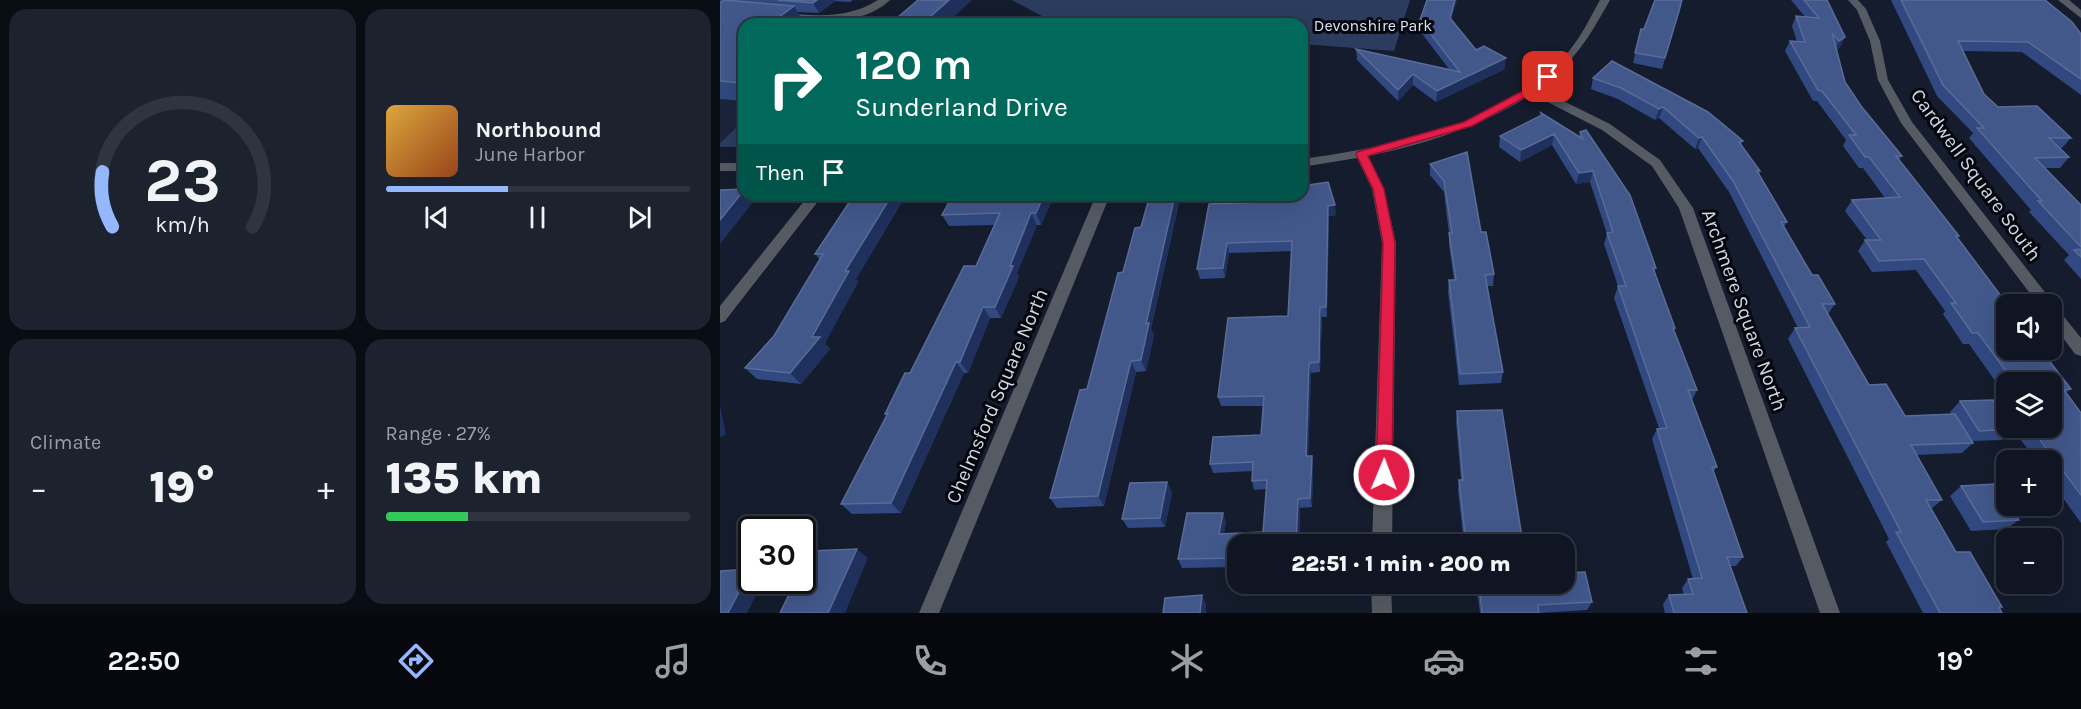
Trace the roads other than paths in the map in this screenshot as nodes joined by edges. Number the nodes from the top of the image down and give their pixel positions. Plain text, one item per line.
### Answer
1 (885, 0) edge
2 (1605, 0) edge
3 (1853, 0) edge
4 (2063, 0) edge
5 (777, 15) edge
6 (2081, 15) edge
7 (811, 18) edge
8 (844, 18) edge
9 (1532, 90) junction
10 (1361, 154) junction
11 (1308, 162) edge
12 (720, 167) edge
13 (738, 167) edge
14 (811, 201) edge
15 (1101, 201) edge
16 (2038, 294) edge
17 (720, 316) edge
18 (2062, 325) edge
19 (2081, 350) edge
20 (1382, 534) edge
21 (1382, 594) edge
22 (929, 613) edge
23 (1382, 613) edge
24 (1830, 613) edge

1 - 8 street
2 - 9 street
3 - 16 street, Cardwell Square South
4 - 6 street
5 - 7 street
9 - 10 street
9 - 24 street, Archmere Square North
10 - 11 street
10 - 20 street
12 - 13 street
14 - 17 street
15 - 22 street, Chelmsford Square North
18 - 19 street
21 - 23 street

